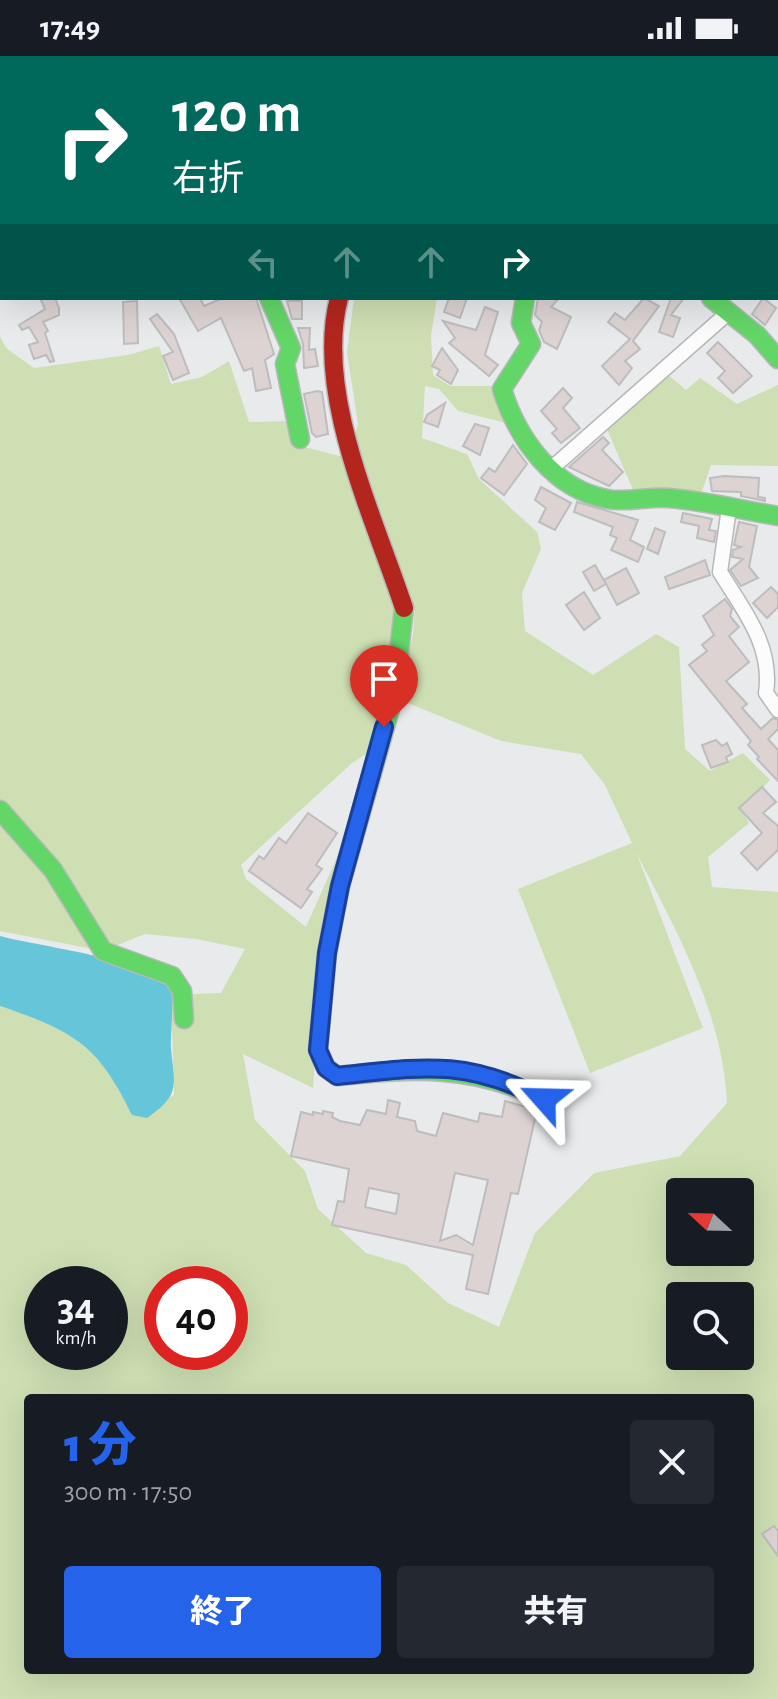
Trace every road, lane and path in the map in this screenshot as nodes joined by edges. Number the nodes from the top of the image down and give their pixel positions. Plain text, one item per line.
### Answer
1 (270, 300) edge
2 (338, 300) edge
3 (524, 300) edge
4 (719, 303) edge
5 (778, 359) edge
6 (300, 439) dead end
7 (552, 468) junction
8 (729, 508) junction
9 (778, 516) edge
10 (778, 710) edge
11 (0, 810) edge
12 (184, 1019) dead end
13 (544, 1099) dead end

1 - 6 street
2 - 13 street
3 - 7 street
4 - 5 street
4 - 7 street
7 - 8 street
8 - 9 street
8 - 10 street
11 - 12 street

